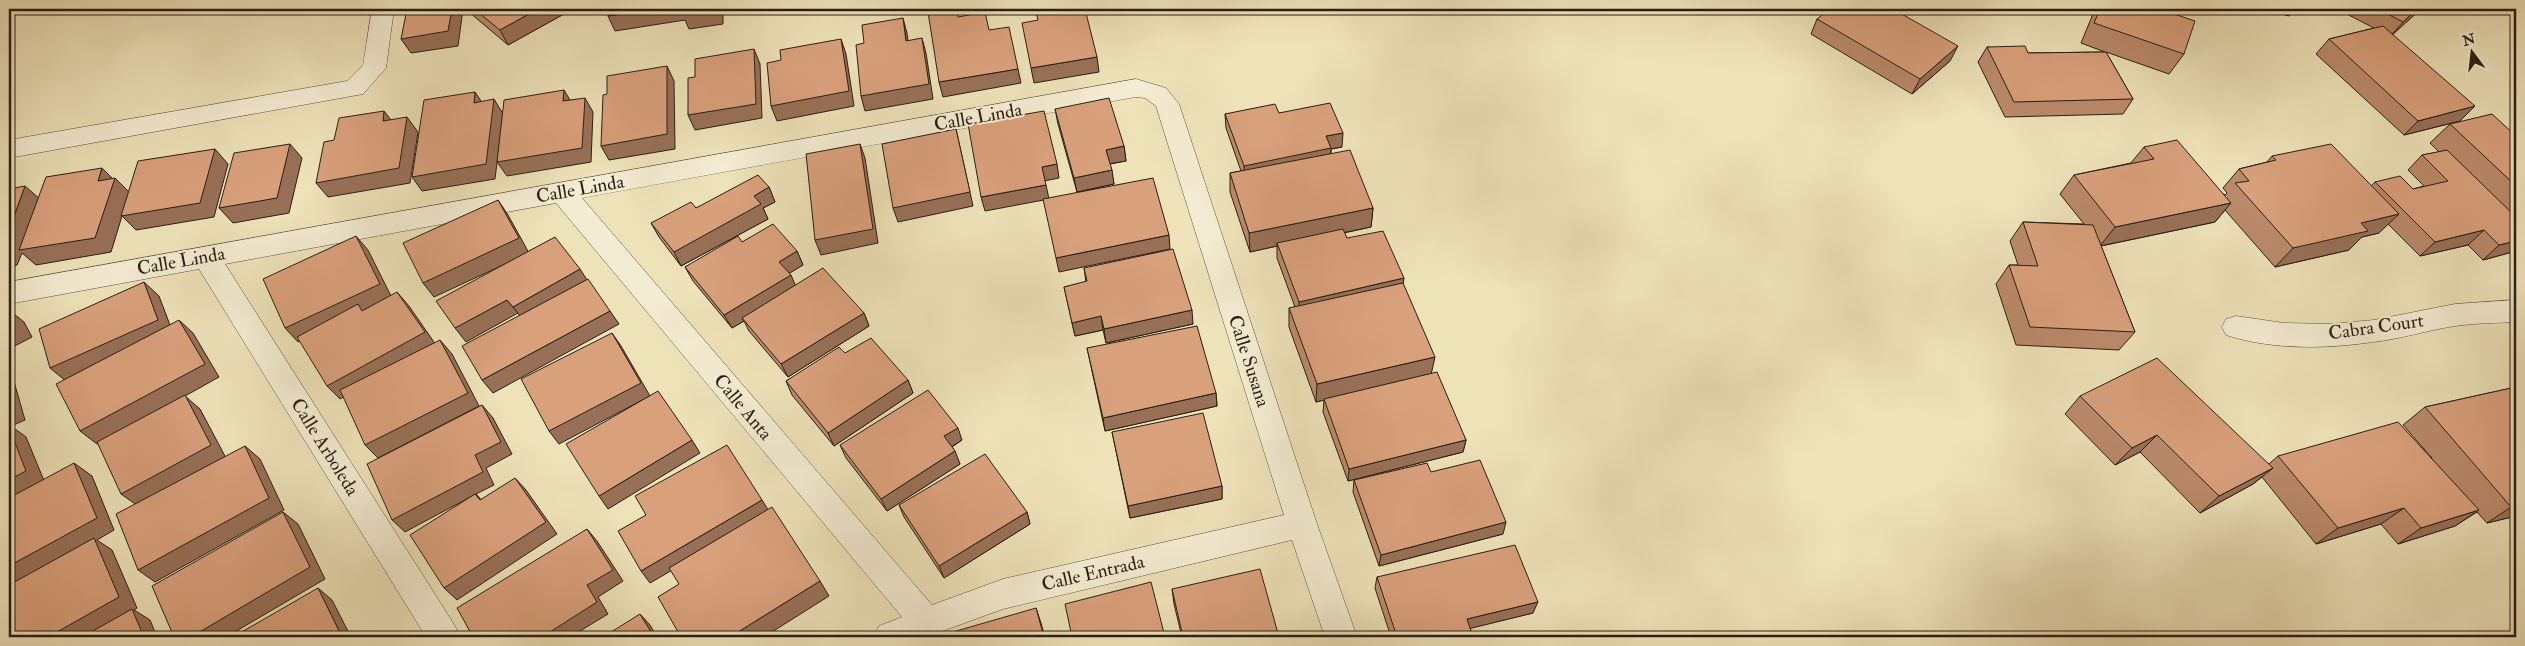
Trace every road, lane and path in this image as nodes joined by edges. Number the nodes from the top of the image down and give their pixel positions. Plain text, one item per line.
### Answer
1 (383, 9) edge
2 (1151, 90) joint
3 (9, 149) edge
4 (561, 192) junction
5 (206, 257) junction
6 (9, 293) edge
7 (2516, 311) edge
8 (2236, 327) dead end
9 (1302, 524) junction
10 (926, 622) junction
11 (444, 637) edge
12 (890, 637) edge
13 (1341, 637) edge

1 - 3 street
2 - 4 street, Calle Linda
2 - 9 street, Calle Susana
4 - 5 street, Calle Linda
4 - 10 street, Calle Anta
5 - 6 street, Calle Linda
5 - 11 street, Calle Arboleda
7 - 8 street, Cabra Court
9 - 10 street, Calle Entrada
9 - 13 street, Calle Susana
10 - 12 street, Calle Entrada

